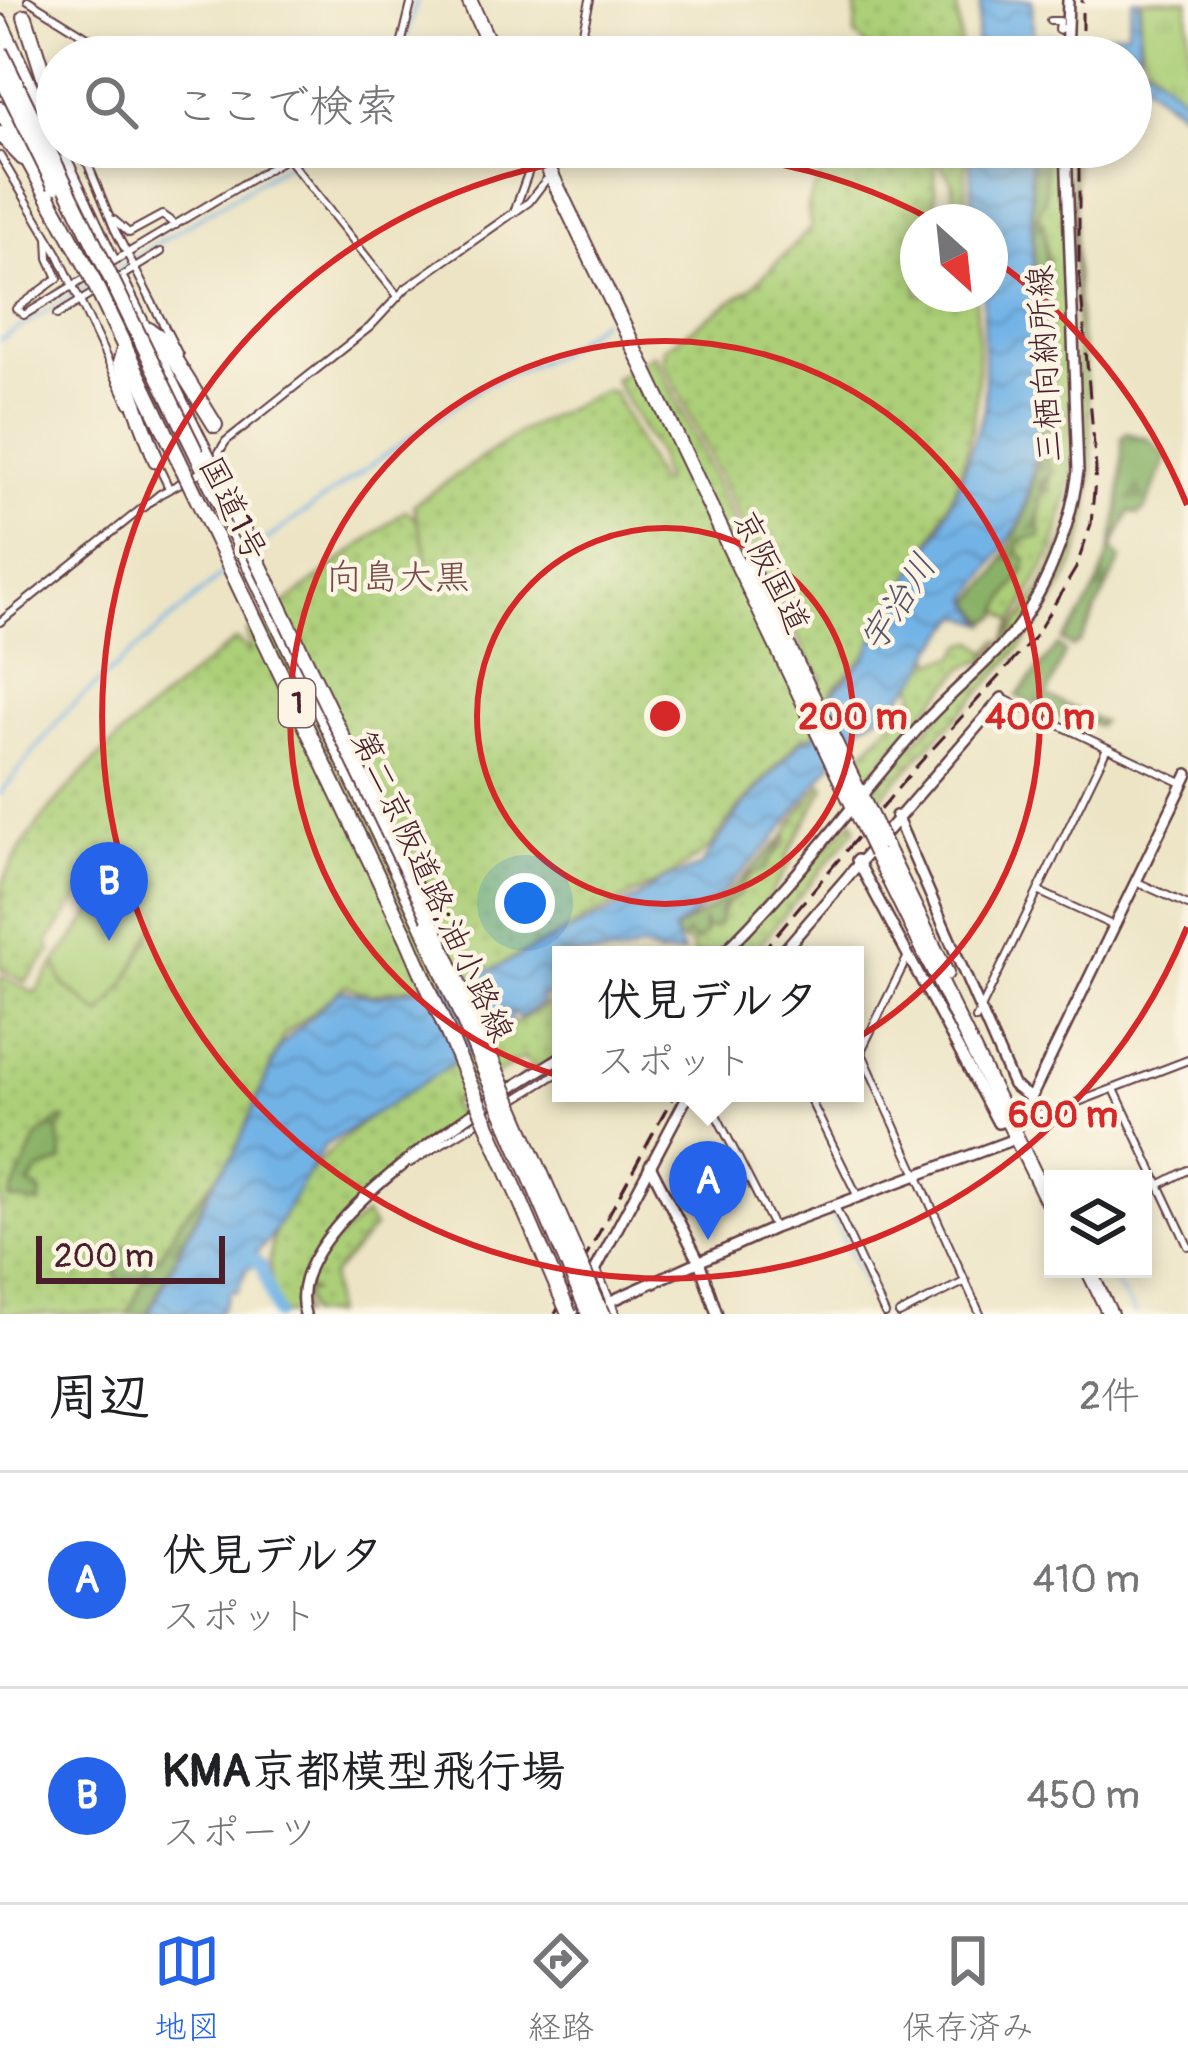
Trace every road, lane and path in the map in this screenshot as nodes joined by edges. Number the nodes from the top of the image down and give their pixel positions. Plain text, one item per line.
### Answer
1 (51, 0) edge
2 (412, 0) edge
3 (469, 0) edge
4 (478, 0) edge
5 (590, 0) edge
6 (1066, 0) edge
7 (25, 5) edge
8 (45, 10) junction
9 (1049, 21) dead end
10 (0, 22) edge
11 (36, 36) edge
12 (86, 36) edge
13 (403, 36) edge
14 (485, 36) edge
15 (495, 36) edge
16 (582, 36) edge
17 (1066, 36) edge
18 (36, 44) edge
19 (0, 51) edge
20 (0, 74) edge
21 (36, 100) edge
22 (0, 109) edge
23 (36, 126) edge
24 (0, 134) edge
25 (36, 145) edge
26 (0, 155) edge
27 (27, 162) junction
28 (47, 168) edge
29 (56, 168) edge
30 (67, 168) edge
31 (90, 168) edge
32 (273, 168) edge
33 (296, 168) edge
34 (530, 168) edge
35 (551, 168) edge
36 (1066, 168) edge
37 (545, 181) dead end
38 (514, 212) junction
39 (111, 217) junction
40 (176, 225) junction
41 (48, 238) junction
42 (161, 252) dead end
43 (128, 254) junction
44 (135, 268) junction
45 (74, 286) junction
46 (397, 296) junction
47 (81, 300) junction
48 (57, 315) dead end
49 (141, 322) junction
50 (125, 346) junction
51 (215, 425) junction
52 (226, 441) junction
53 (156, 460) junction
54 (169, 488) junction
55 (209, 488) junction
56 (0, 622) edge
57 (1001, 698) joint
58 (1107, 748) junction
59 (1186, 779) edge
60 (859, 806) junction
61 (896, 817) junction
62 (857, 860) junction
63 (1136, 881) junction
64 (1038, 891) junction
65 (1188, 905) edge
66 (1114, 926) junction
67 (729, 946) edge
68 (787, 946) edge
69 (910, 951) junction
70 (978, 1015) junction
71 (864, 1040) edge
72 (1188, 1060) edge
73 (552, 1064) edge
74 (864, 1064) edge
75 (552, 1076) edge
76 (1116, 1092) junction
77 (1023, 1097) junction
78 (684, 1102) edge
79 (710, 1102) edge
80 (811, 1102) edge
81 (1016, 1130) junction
82 (650, 1165) junction
83 (395, 1168) junction
84 (1188, 1170) edge
85 (918, 1174) junction
86 (1044, 1180) edge
87 (1159, 1185) junction
88 (856, 1192) junction
89 (1044, 1192) edge
90 (835, 1206) junction
91 (772, 1225) junction
92 (1188, 1246) edge
93 (697, 1257) junction
94 (595, 1265) junction
95 (1088, 1278) edge
96 (966, 1281) junction
97 (606, 1307) edge
98 (577, 1313) edge
99 (305, 1314) edge
100 (616, 1314) edge
101 (717, 1314) edge
102 (885, 1314) edge
103 (899, 1314) edge
104 (980, 1314) edge
105 (1106, 1314) edge

1 - 8 street
2 - 13 street
3 - 14 highway
4 - 15 highway
5 - 16 street
6 - 9 street
6 - 17 street
7 - 8 street
7 - 11 street
7 - 18 highway
8 - 12 street
10 - 21 highway, 国道1号 / 1
19 - 23 highway, 1, bridge
20 - 25 highway, 1, bridge
22 - 27 highway, 国道1号 / 1
24 - 27 highway
26 - 41 street
27 - 50 highway, 国道1号 / 1, bridge
28 - 55 highway, 1, bridge
29 - 55 highway, 1, bridge
30 - 49 highway, 国道1号 / 1, bridge
31 - 39 street
32 - 40 street
33 - 46 street
34 - 38 street
35 - 60 highway, 京阪国道
36 - 60 street, 三栖向納所線
37 - 38 street
38 - 46 street
39 - 40 street
39 - 43 street
40 - 43 street
41 - 45 street
41 - 45 street
42 - 44 street
43 - 44 street
43 - 45 street
44 - 47 street
44 - 51 street
45 - 47 street
46 - 52 street
47 - 48 street
47 - 53 street
49 - 51 highway
49 - 97 highway, 国道1号 / 1, bridge
50 - 53 highway
50 - 98 highway, 国道1号 / 1, bridge
51 - 52 street
52 - 54 street
53 - 54 street
54 - 56 street
55 - 98 highway, 第二京阪道路;油小路線 / 1, bridge
57 - 58 street
57 - 61 street
58 - 59 street
58 - 64 street
59 - 63 street
60 - 67 street, 三栖向納所線
60 - 81 highway, 京阪国道, bridge
61 - 62 street
61 - 70 street
62 - 68 street
62 - 69 street
63 - 65 street
63 - 66 street
64 - 66 street
64 - 70 street
66 - 77 street
69 - 71 street
69 - 81 street
70 - 77 street
72 - 76 street
73 - 83 street
74 - 85 street
75 - 83 street
76 - 81 street
76 - 87 street
77 - 81 street
78 - 82 street
79 - 91 street
80 - 88 street
81 - 85 street
81 - 86 highway, 京阪国道
81 - 89 highway, 京阪国道
82 - 93 street
82 - 94 street
83 - 99 street
84 - 87 street
85 - 88 street
85 - 96 street
87 - 92 street
88 - 90 street
90 - 91 street
90 - 102 street
91 - 93 street
93 - 97 street
93 - 101 street
94 - 97 street
94 - 98 street
95 - 105 highway
96 - 103 street
96 - 104 street
97 - 100 street

